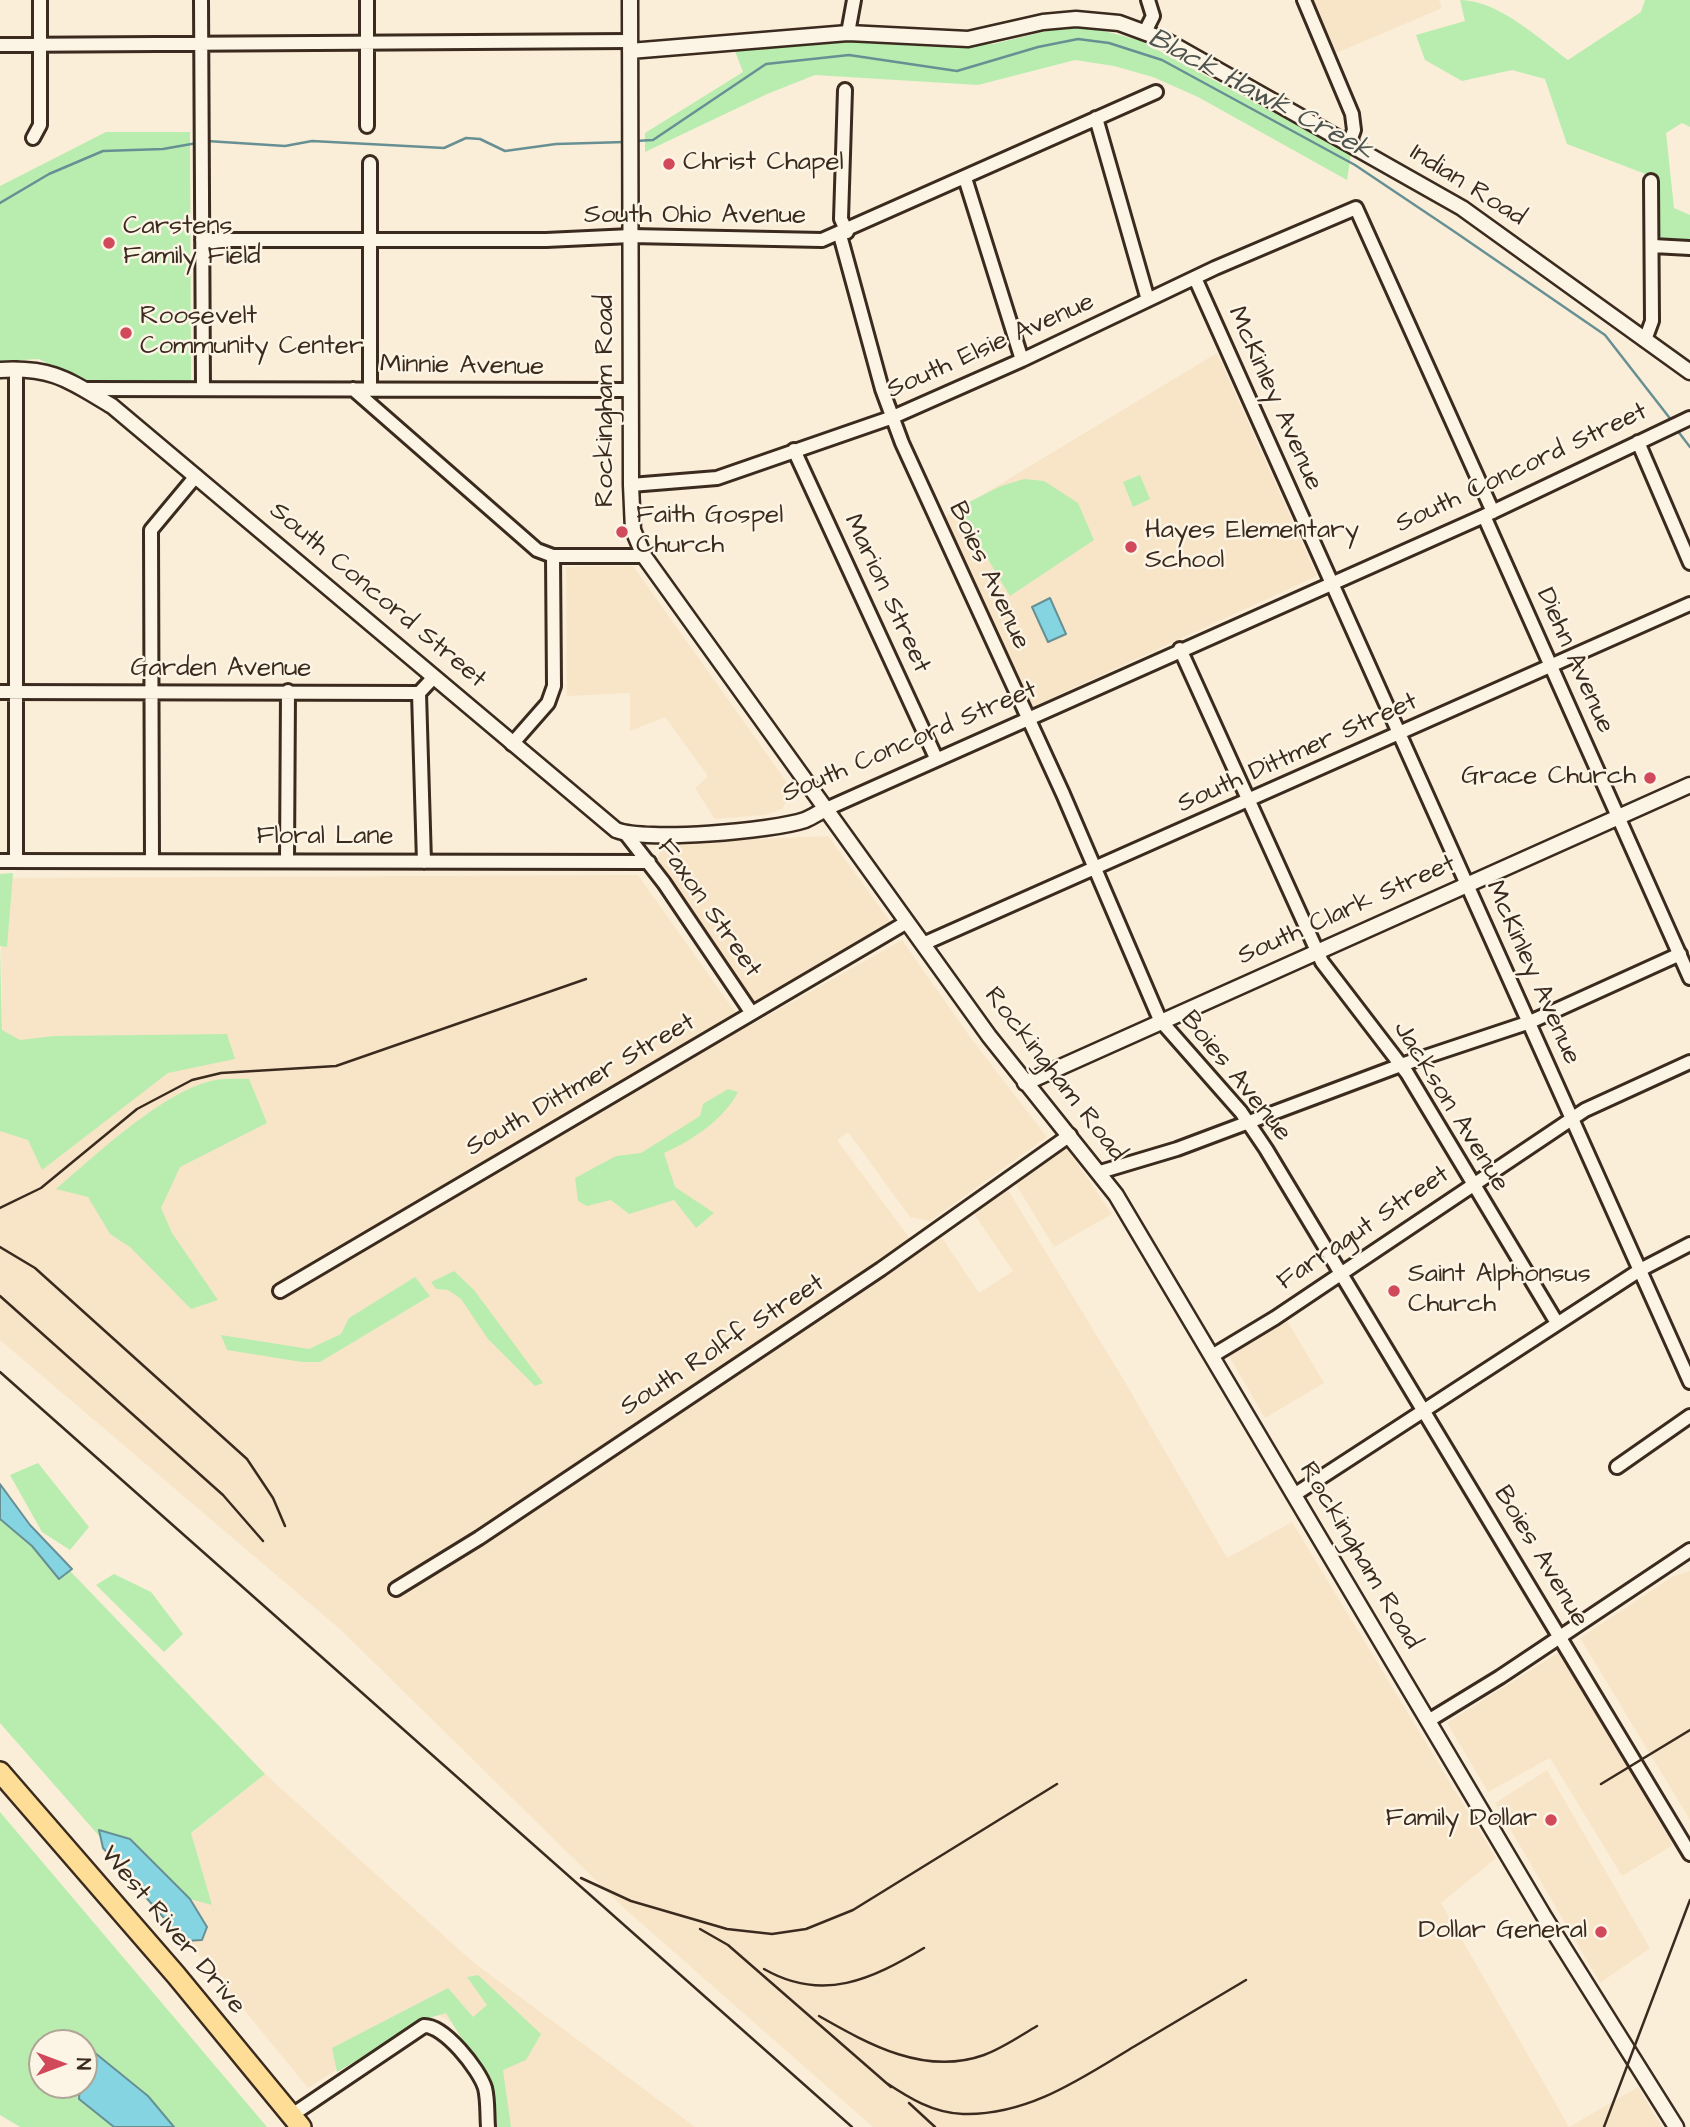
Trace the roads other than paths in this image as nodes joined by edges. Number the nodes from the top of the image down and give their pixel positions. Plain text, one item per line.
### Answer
1 (40, 0) edge
2 (201, 0) edge
3 (367, 0) edge
4 (630, 0) edge
5 (854, 0) edge
6 (1148, 0) edge
7 (1304, 0) edge
8 (1145, 32) junction
9 (848, 33) junction
10 (41, 44) junction
11 (202, 44) junction
12 (367, 44) junction
13 (0, 45) edge
14 (630, 46) junction
15 (845, 90) dead end
16 (1156, 92) dead end
17 (1096, 118) junction
18 (367, 126) dead end
19 (33, 138) dead end
20 (1349, 144) junction
21 (370, 163) dead end
22 (965, 178) junction
23 (1651, 181) dead end
24 (1356, 208) joint
25 (843, 233) junction
26 (631, 236) junction
27 (369, 239) junction
28 (202, 240) junction
29 (1653, 246) junction
30 (1690, 248) edge
31 (1195, 278) junction
32 (1148, 300) junction
33 (1645, 340) junction
34 (1022, 360) junction
35 (16, 369) junction
36 (0, 370) edge
37 (1690, 372) edge
38 (83, 388) junction
39 (203, 388) junction
40 (353, 388) junction
41 (370, 389) junction
42 (631, 390) junction
43 (893, 417) junction
44 (1688, 419) edge
45 (1638, 442) junction
46 (794, 450) junction
47 (196, 476) junction
48 (631, 485) junction
49 (1488, 514) junction
50 (553, 556) junction
51 (644, 556) junction
52 (1690, 564) edge
53 (1330, 582) junction
54 (1690, 604) edge
55 (1180, 649) junction
56 (1552, 666) junction
57 (435, 677) junction
58 (288, 691) junction
59 (0, 692) edge
60 (16, 692) junction
61 (419, 693) junction
62 (152, 694) junction
63 (1029, 720) junction
64 (1400, 735) junction
65 (512, 744) junction
66 (936, 758) junction
67 (1690, 785) edge
68 (1247, 799) junction
69 (824, 810) junction
70 (1619, 817) junction
71 (626, 834) junction
72 (0, 861) edge
73 (16, 861) junction
74 (152, 861) junction
75 (287, 861) junction
76 (424, 862) junction
77 (649, 862) junction
78 (1095, 870) junction
79 (1467, 884) junction
80 (907, 922) junction
81 (923, 944) junction
82 (1316, 950) junction
83 (1680, 954) junction
84 (1690, 978) edge
85 (751, 1012) junction
86 (1160, 1020) junction
87 (1530, 1022) junction
88 (1690, 1062) edge
89 (1401, 1065) junction
90 (1025, 1083) junction
91 (1573, 1118) junction
92 (1249, 1124) junction
93 (1070, 1135) junction
94 (1100, 1172) junction
95 (1472, 1184) junction
96 (1690, 1244) edge
97 (1640, 1270) junction
98 (1340, 1272) junction
99 (280, 1291) dead end
100 (1557, 1324) junction
101 (1212, 1356) junction
102 (1690, 1382) edge
103 (1424, 1410) junction
104 (1690, 1416) edge
105 (1617, 1467) dead end
106 (1294, 1495) junction
107 (1690, 1550) edge
108 (397, 1589) dead end
109 (1560, 1635) junction
110 (1428, 1721) junction
111 (0, 1772) edge
112 (1690, 1854) edge
113 (296, 2121) edge
114 (488, 2127) edge
115 (1676, 2127) edge

1 - 10 street
2 - 11 street
3 - 12 street
4 - 14 street, Rockingham Road
5 - 9 street
6 - 8 street
7 - 20 street
8 - 9 street, Indian Road
8 - 20 street, Indian Road
9 - 14 street, Indian Road
10 - 11 street
10 - 13 street
10 - 19 street
11 - 12 street
11 - 28 street
12 - 14 street
12 - 18 street
14 - 26 street, Rockingham Road
15 - 25 street, Boies Avenue
16 - 17 street, South Ohio Avenue
17 - 22 street, South Ohio Avenue
17 - 32 street
20 - 33 street, Indian Road
21 - 27 street
22 - 25 street, South Ohio Avenue
22 - 34 street
23 - 29 street
24 - 31 street, South Elsie Avenue
24 - 49 street, Diehn Avenue
25 - 26 street, South Ohio Avenue
25 - 43 street, Boies Avenue
26 - 27 street, South Ohio Avenue
26 - 42 street, Rockingham Road
27 - 28 street, South Ohio Avenue
27 - 41 street
28 - 39 street
29 - 30 street
29 - 33 street
31 - 32 street, South Elsie Avenue
31 - 53 street, McKinley Avenue
32 - 34 street, South Elsie Avenue
33 - 37 street, Indian Road
34 - 43 street, South Elsie Avenue
35 - 36 street, South Concord Street
35 - 38 street, South Concord Street
35 - 60 street
38 - 39 street, Minnie Avenue
38 - 47 street, South Concord Street
39 - 40 street, Minnie Avenue
40 - 41 street, Minnie Avenue
40 - 50 street
41 - 42 street, Minnie Avenue
42 - 48 street, Rockingham Road
43 - 46 street, South Elsie Avenue
43 - 63 street, Boies Avenue
44 - 45 street, South Concord Street
45 - 49 street, South Concord Street
45 - 52 street
46 - 48 street, South Elsie Avenue
46 - 66 street, Marion Street
47 - 57 street, South Concord Street
47 - 62 street
48 - 51 street, Rockingham Road
49 - 53 street, South Concord Street
49 - 56 street, Diehn Avenue
50 - 51 street
50 - 65 street
51 - 69 street, Rockingham Road
53 - 55 street, South Concord Street
53 - 64 street, McKinley Avenue
54 - 56 street, South Dittmer Street
55 - 63 street, South Concord Street
55 - 68 street, Jackson Avenue
56 - 64 street, South Dittmer Street
56 - 70 street, Diehn Avenue
57 - 61 street
57 - 65 street, South Concord Street
58 - 61 street, Garden Avenue
58 - 62 street, Garden Avenue
58 - 75 street
59 - 60 street, Garden Avenue
60 - 62 street, Garden Avenue
60 - 73 street
61 - 76 street
62 - 74 street
63 - 66 street, South Concord Street
63 - 78 street, Boies Avenue
64 - 68 street, South Dittmer Street
64 - 79 street, McKinley Avenue
65 - 71 street, South Concord Street
66 - 69 street, South Concord Street
67 - 70 street, South Clark Street
68 - 78 street, South Dittmer Street
68 - 82 street, Jackson Avenue
69 - 71 street, South Concord Street
69 - 80 street, Rockingham Road
70 - 79 street, South Clark Street
70 - 83 street, Diehn Avenue
71 - 77 street, Faxon Street
72 - 73 street, Floral Lane
73 - 74 street, Floral Lane
74 - 75 street, Floral Lane
75 - 76 street, Floral Lane
76 - 77 street, Floral Lane
77 - 85 street, Faxon Street
78 - 81 street, South Dittmer Street
78 - 86 street, Boies Avenue
79 - 82 street, South Clark Street
79 - 87 street, McKinley Avenue
80 - 81 street, Rockingham Road
80 - 85 street, South Dittmer Street
81 - 90 street, Rockingham Road
82 - 86 street, South Clark Street
82 - 89 street, Jackson Avenue
83 - 84 street, Diehn Avenue
83 - 87 street
85 - 99 street, South Dittmer Street
86 - 90 street, South Clark Street
86 - 92 street, Boies Avenue
87 - 89 street
87 - 91 street, McKinley Avenue
88 - 91 street, Farragut Street
89 - 92 street
89 - 95 street, Jackson Avenue
90 - 93 street, Rockingham Road
91 - 95 street, Farragut Street
91 - 97 street, McKinley Avenue
92 - 94 street
92 - 98 street, Boies Avenue
93 - 94 street, Rockingham Road
93 - 108 street, South Rolff Street
94 - 101 street, Rockingham Road
95 - 98 street, Farragut Street
95 - 100 street, Jackson Avenue
96 - 97 street
97 - 100 street
97 - 102 street, McKinley Avenue
98 - 101 street, Farragut Street
98 - 103 street, Boies Avenue
100 - 103 street
101 - 106 street, Rockingham Road
103 - 106 street
103 - 109 street, Boies Avenue
104 - 105 street
106 - 110 street, Rockingham Road
107 - 109 street
109 - 110 street
109 - 112 street, Boies Avenue
110 - 115 street, Rockingham Road
111 - 113 main road, West River Drive
113 - 114 street

